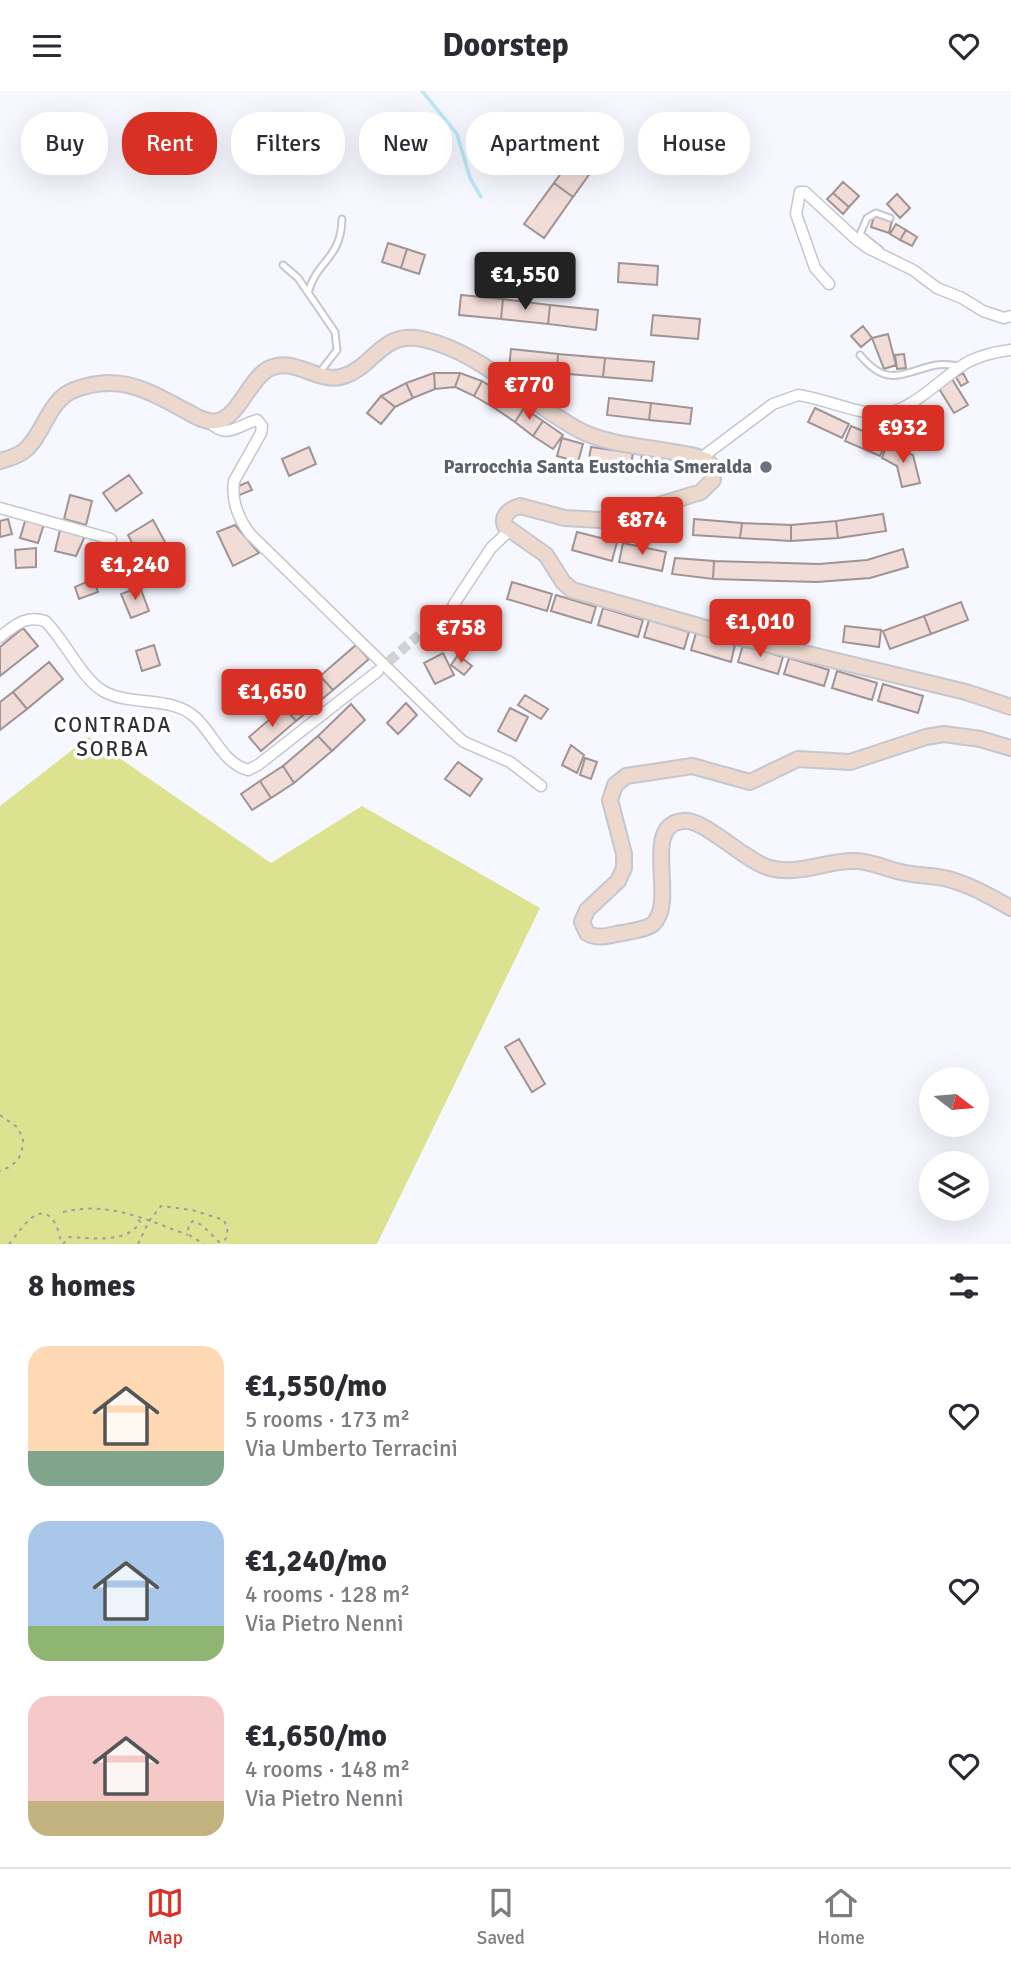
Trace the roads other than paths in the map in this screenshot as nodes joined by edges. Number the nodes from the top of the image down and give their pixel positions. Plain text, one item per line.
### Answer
1 (890, 218) dead end
2 (342, 219) dead end
3 (886, 258) junction
4 (283, 265) dead end
5 (829, 285) dead end
6 (308, 293) junction
7 (1011, 317) edge
8 (1011, 349) edge
9 (860, 355) dead end
10 (961, 366) junction
11 (318, 375) junction
12 (209, 421) junction
13 (701, 458) junction
14 (0, 461) edge
15 (0, 508) edge
16 (510, 530) junction
17 (111, 539) dead end
18 (454, 604) tunnel mouth
19 (0, 637) edge
20 (378, 671) tunnel mouth
21 (1011, 707) edge
22 (1011, 748) edge
23 (541, 786) dead end
24 (1011, 908) edge

1 - 3 lane
2 - 6 lane
3 - 5 street
3 - 7 street
4 - 6 lane
6 - 11 lane
8 - 10 street
9 - 10 lane
10 - 13 street
11 - 12 street
11 - 13 street
12 - 14 street
12 - 23 street
13 - 16 street
15 - 17 street
16 - 18 street
16 - 21 street
19 - 20 street
22 - 24 street

